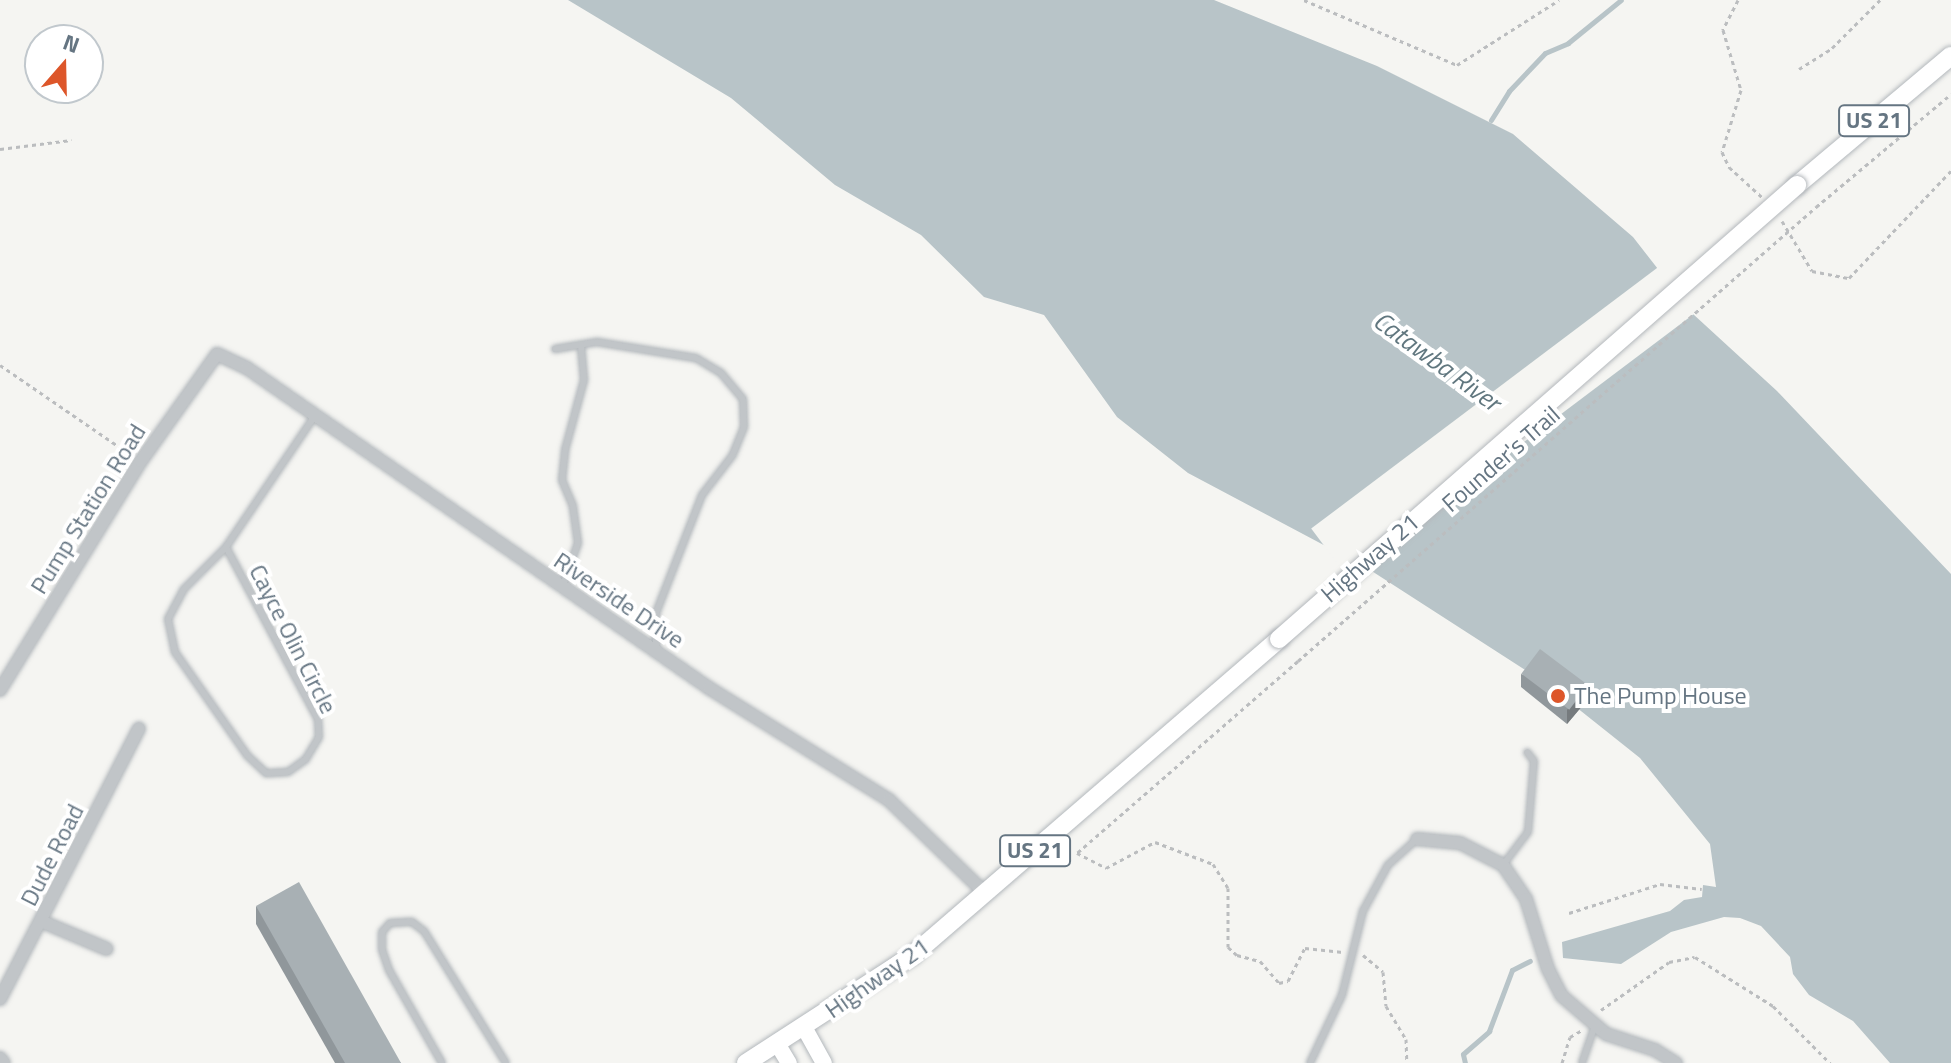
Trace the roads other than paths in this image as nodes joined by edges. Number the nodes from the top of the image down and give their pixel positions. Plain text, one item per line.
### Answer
1 (1951, 56) edge
2 (581, 345) junction
3 (555, 349) dead end
4 (217, 354) joint
5 (314, 417) junction
6 (226, 547) junction
7 (562, 588) junction
8 (656, 652) junction
9 (0, 690) edge
10 (139, 729) dead end
11 (1527, 752) dead end
12 (1417, 839) joint
13 (1503, 865) junction
14 (986, 894) junction
15 (43, 922) junction
16 (107, 949) dead end
17 (0, 999) edge
18 (1593, 1022) junction
19 (805, 1029) junction
20 (778, 1045) junction
21 (0, 1058) edge
22 (4, 1063) edge
23 (442, 1063) edge
24 (506, 1063) edge
25 (746, 1063) edge
26 (789, 1063) edge
27 (824, 1063) edge
28 (1310, 1063) edge
29 (1582, 1063) edge
30 (1676, 1063) edge

1 - 14 main road, Highway 21 / US 21, bridge
2 - 3 lane
2 - 7 lane
2 - 8 lane
4 - 5 street, Riverside Drive
4 - 9 street, Pump Station Road
5 - 6 lane, Cayce Olin Circle
5 - 7 street, Riverside Drive
6 - 6 lane, Cayce Olin Circle
7 - 8 street, Riverside Drive
8 - 14 street, Riverside Drive
10 - 15 street, Dude Road
11 - 13 lane
12 - 13 street
12 - 28 lane
13 - 18 street
14 - 19 main road, Highway 21 / US 21
15 - 16 street
15 - 17 street, Dude Road
18 - 29 lane
18 - 30 street
19 - 20 main road, Highway 21 / US 21
19 - 27 street
20 - 25 main road, US 21
20 - 26 street
21 - 22 street
23 - 24 lane

